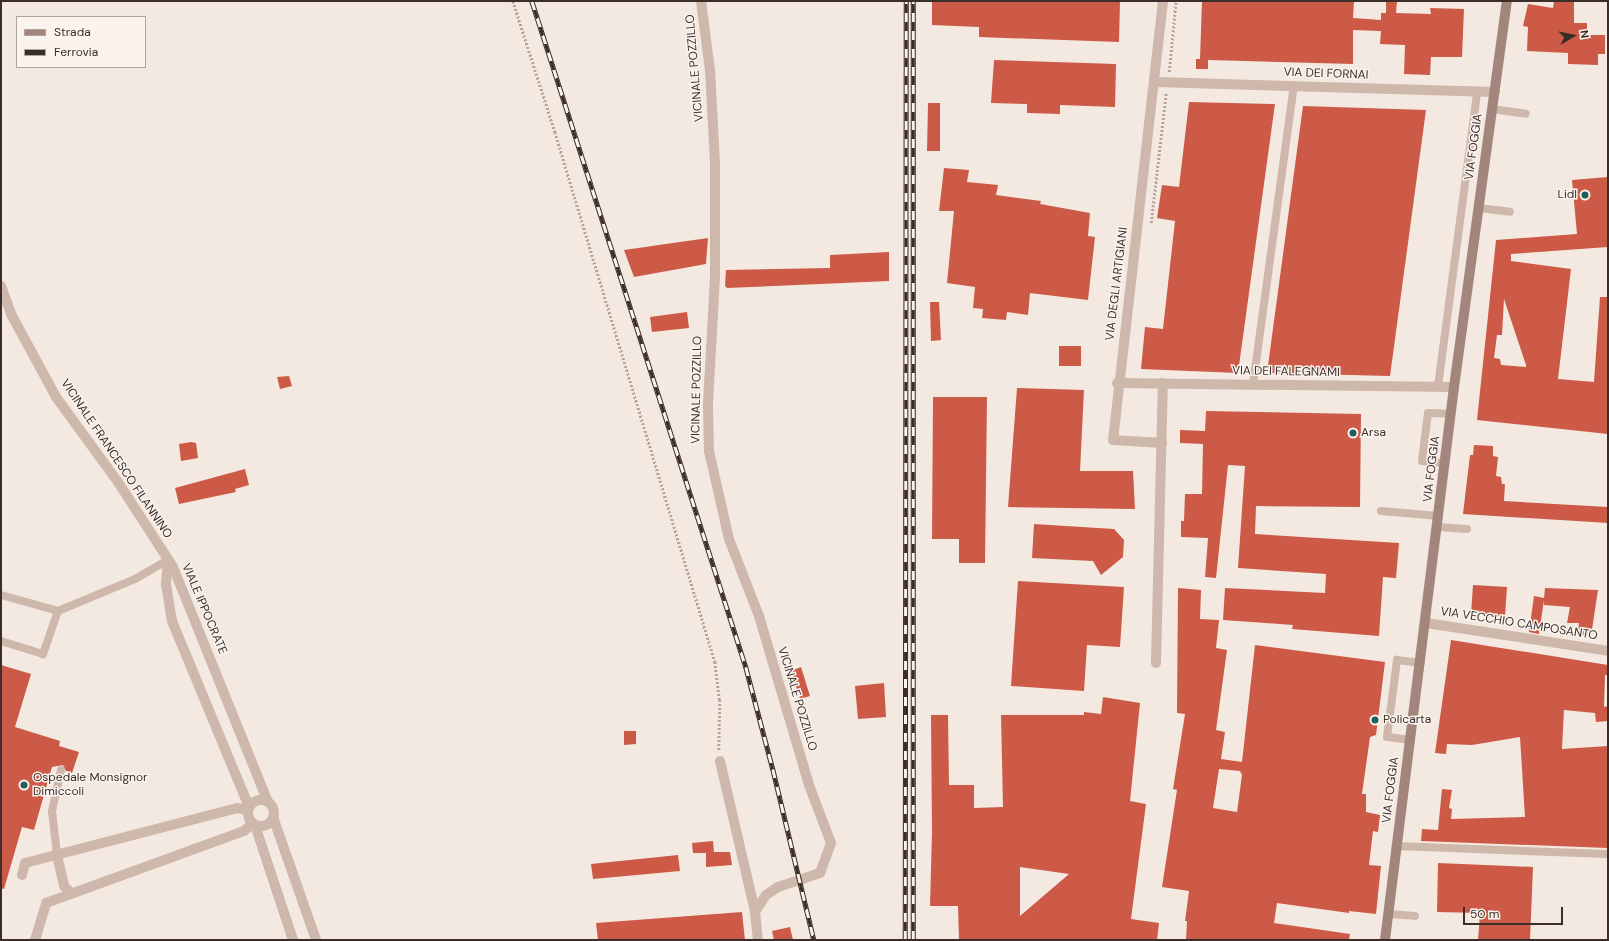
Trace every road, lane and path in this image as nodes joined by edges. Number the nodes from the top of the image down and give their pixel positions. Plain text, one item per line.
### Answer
1 (512, 1) edge
2 (701, 1) edge
3 (1164, 1) edge
4 (1507, 1) edge
5 (1156, 82) junction
6 (1294, 86) junction
7 (1477, 92) junction
8 (1495, 92) junction
9 (1492, 109) junction
10 (1526, 114) dead end
11 (1479, 208) junction
12 (1510, 212) dead end
13 (1, 286) edge
14 (1117, 383) junction
15 (1163, 383) junction
16 (1253, 384) junction
17 (1438, 386) junction
18 (1454, 386) junction
19 (1451, 414) junction
20 (1162, 443) junction
21 (1445, 463) junction
22 (1380, 512) dead end
23 (1439, 516) junction
24 (1438, 527) junction
25 (1467, 529) dead end
26 (168, 560) junction
27 (1, 596) edge
28 (58, 611) junction
29 (1426, 623) junction
30 (1, 641) edge
31 (1608, 651) edge
32 (1156, 663) dead end
33 (1421, 663) junction
34 (1411, 740) junction
35 (720, 761) joint
36 (61, 770) dead end
37 (268, 802) junction
38 (249, 808) junction
39 (273, 817) junction
40 (254, 824) junction
41 (1397, 846) junction
42 (1608, 854) edge
43 (57, 855) junction
44 (22, 875) dead end
45 (71, 893) junction
46 (754, 912) junction
47 (1388, 914) junction
48 (1415, 916) dead end
49 (34, 940) edge
50 (294, 940) edge
51 (316, 940) edge
52 (758, 940) edge
53 (1385, 940) edge

1 - 35 path
2 - 46 street, VICINALE POZZILLO
3 - 5 street, VIA DEGLI ARTIGIANI
4 - 8 main road, VIA FOGGIA
5 - 6 street, VIA DEI FORNAI
5 - 14 street, VIA DEGLI ARTIGIANI
6 - 7 street, VIA DEI FORNAI
6 - 16 lane
7 - 8 street, VIA DEI FORNAI
7 - 17 lane
8 - 9 main road, VIA FOGGIA
9 - 10 lane
9 - 11 main road, VIA FOGGIA
11 - 12 lane
11 - 18 main road, VIA FOGGIA
13 - 26 street, VICINALE FRANCESCO FILANNINO
14 - 15 street, VIA DEI FALEGNAMI
14 - 20 street, VIA DEGLI ARTIGIANI
15 - 16 street, VIA DEI FALEGNAMI
15 - 20 street
16 - 17 street, VIA DEI FALEGNAMI
17 - 18 street, VIA DEI FALEGNAMI
18 - 19 main road, VIA FOGGIA
19 - 21 main road, VIA FOGGIA
19 - 21 lane
20 - 32 street
21 - 23 main road, VIA FOGGIA
22 - 23 lane
23 - 24 main road, VIA FOGGIA
24 - 25 lane
24 - 29 main road, VIA FOGGIA
26 - 28 lane
26 - 37 street, VIALE IPPOCRATE
26 - 38 street, VIALE IPPOCRATE
27 - 28 lane
28 - 30 lane
29 - 31 street, VIA VECCHIO CAMPOSANTO
29 - 33 main road, VIA FOGGIA
33 - 34 main road, VIA FOGGIA
33 - 34 lane
34 - 41 main road, VIA FOGGIA
35 - 46 street
36 - 43 lane
37 - 38 street
37 - 39 street, VIALE IPPOCRATE
38 - 40 street, VIALE IPPOCRATE
38 - 43 street
39 - 40 street
39 - 51 street, VIALE IPPOCRATE
40 - 45 street
40 - 50 street, VIALE IPPOCRATE
41 - 42 lane
41 - 47 main road, VIA FOGGIA
43 - 44 street
43 - 45 street
45 - 49 street
46 - 52 street
47 - 48 lane
47 - 53 main road, VIA FOGGIA

